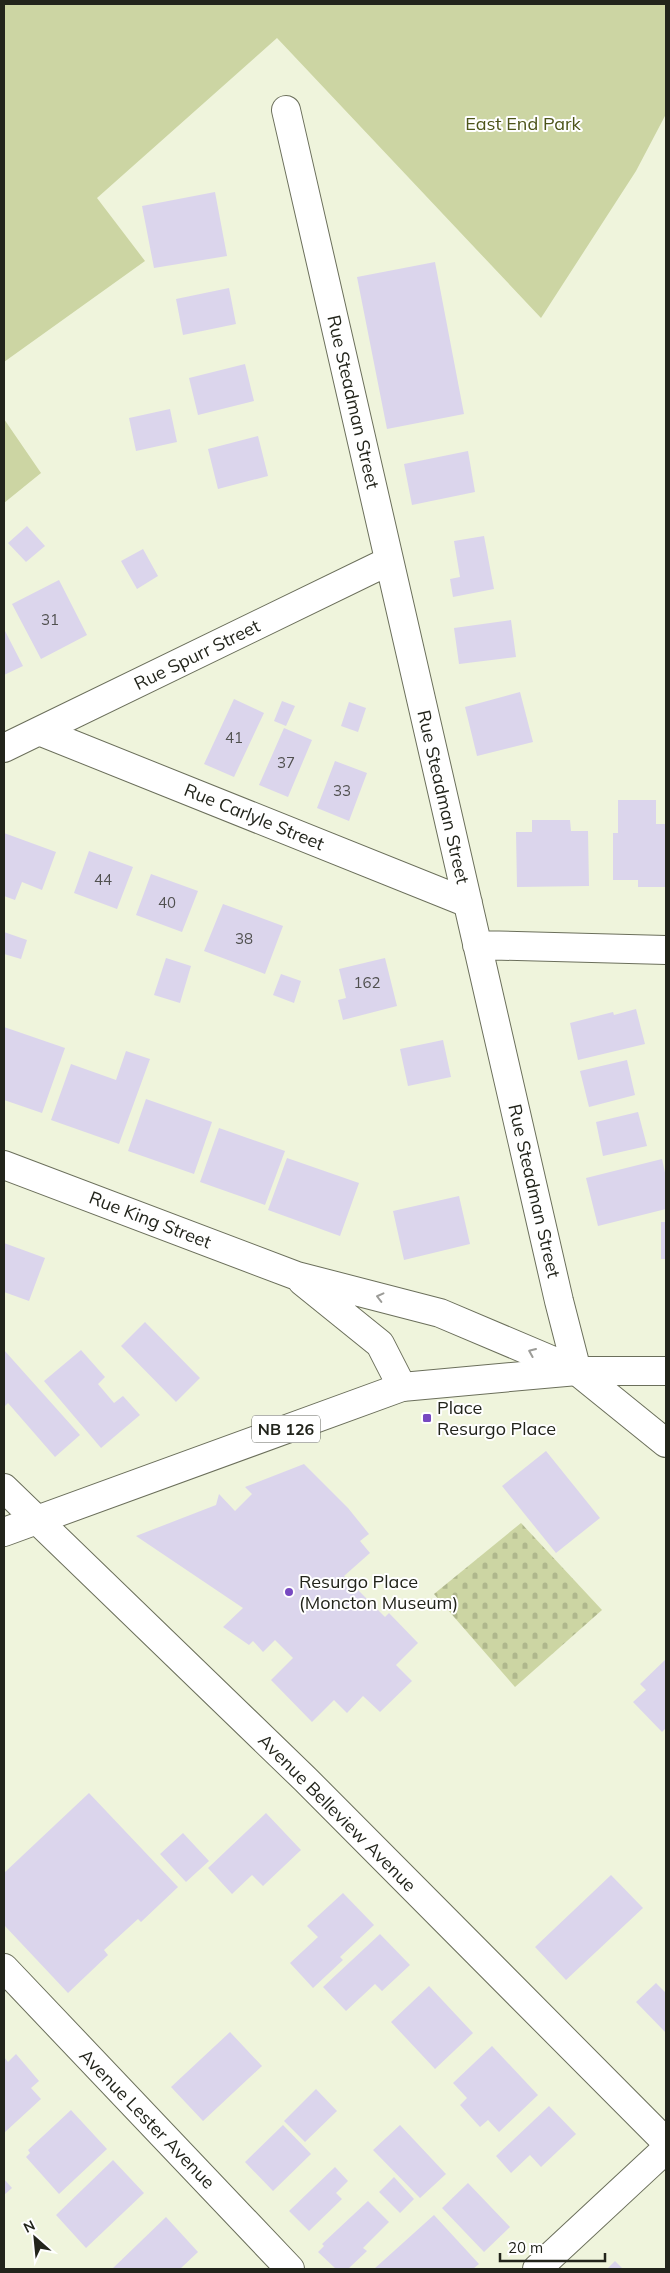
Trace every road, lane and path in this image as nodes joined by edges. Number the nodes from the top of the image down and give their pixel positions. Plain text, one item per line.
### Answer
1 (286, 110) dead end
2 (389, 561) junction
3 (39, 731) junction
4 (4, 748) edge
5 (468, 903) junction
6 (478, 945) junction
7 (666, 950) edge
8 (4, 1165) edge
9 (297, 1276) junction
10 (577, 1371) junction
11 (666, 1371) edge
12 (402, 1387) junction
13 (666, 1443) edge
14 (4, 1488) edge
15 (37, 1520) junction
16 (4, 1532) edge
17 (4, 1968) edge
18 (666, 2142) edge
19 (666, 2149) edge
20 (290, 2269) edge
21 (538, 2269) edge

1 - 2 street, Rue Steadman Street
2 - 3 street, Rue Spurr Street
2 - 5 street, Rue Steadman Street
3 - 4 street, Rue Spurr Street
3 - 5 street, Rue Carlyle Street
5 - 6 street, Rue Steadman Street
6 - 7 street
6 - 10 street, Rue Steadman Street
8 - 9 street, Rue King Street
10 -> 9 street, Rue King Street
9 - 12 street, Rue King Street
10 - 11 street, NB 126
10 - 12 street, NB 126
10 - 13 street
12 - 15 street, NB 126
14 - 15 street, Avenue Belleview Avenue
15 - 16 street, NB 126
15 - 18 street, Avenue Belleview Avenue
17 - 20 street, Avenue Lester Avenue
19 - 21 street

